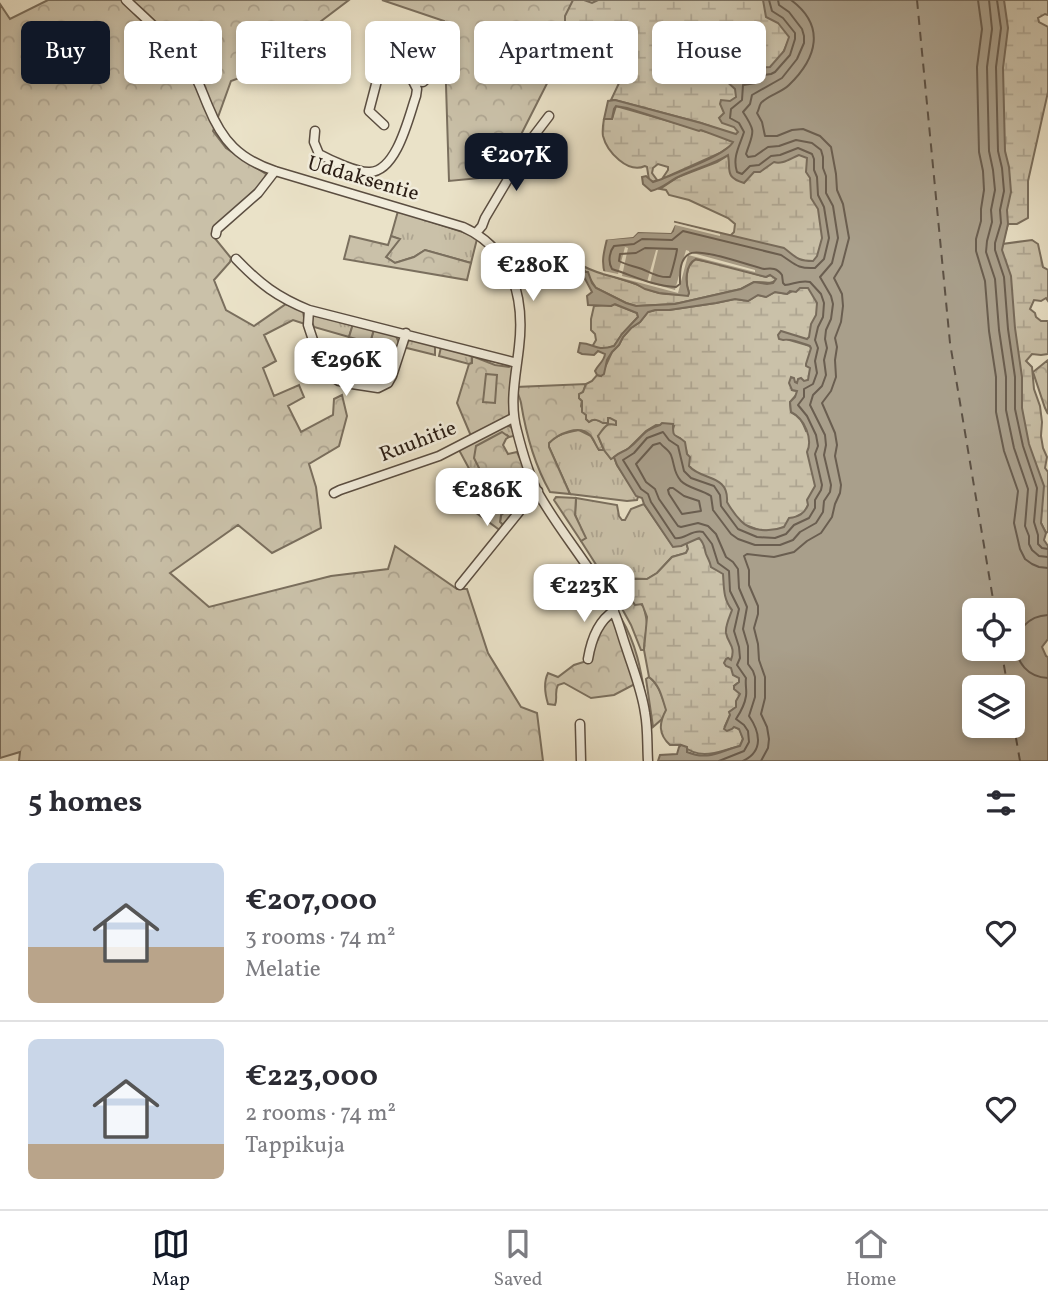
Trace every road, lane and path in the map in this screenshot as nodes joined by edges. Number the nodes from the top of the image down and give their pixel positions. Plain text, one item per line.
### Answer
1 (126, 0) edge
2 (376, 84) edge
3 (414, 84) edge
4 (548, 116) dead end
5 (384, 125) dead end
6 (314, 131) dead end
7 (275, 171) junction
8 (476, 233) junction
9 (216, 234) dead end
10 (236, 259) dead end
11 (309, 310) junction
12 (405, 333) junction
13 (516, 363) junction
14 (513, 418) junction
15 (538, 491) junction
16 (334, 494) dead end
17 (460, 585) dead end
18 (614, 611) junction
19 (588, 659) dead end
20 (580, 724) dead end
21 (582, 761) edge
22 (648, 761) edge

1 - 7 street, Uddaksentie
2 - 5 street
3 - 6 street
4 - 8 street
7 - 8 street, Uddaksentie
7 - 9 street
8 - 13 street, Uddaksentie
10 - 11 street
11 - 12 street
11 - 12 street
12 - 13 street
13 - 14 street, Uddaksentie
14 - 15 street, Uddaksentie
14 - 16 street, Ruuhitie
15 - 17 street
15 - 18 street, Uddaksentie
18 - 19 street
18 - 22 street, Uddaksentie
20 - 21 street

